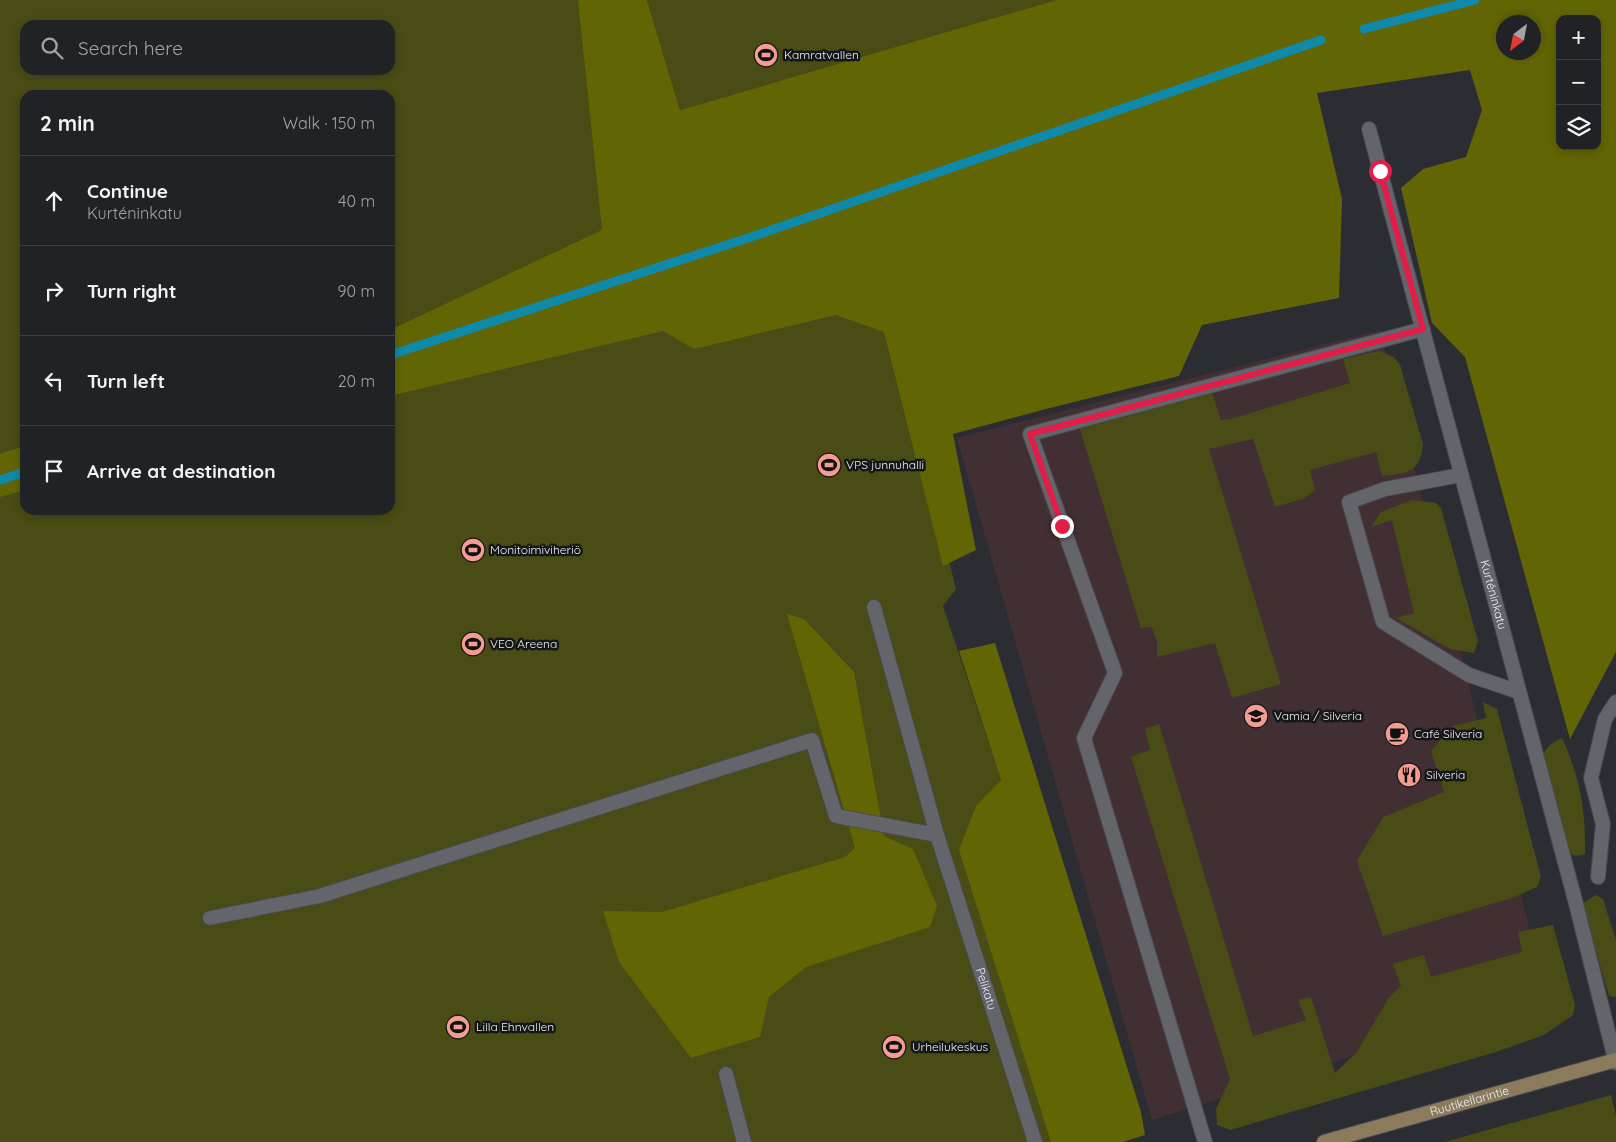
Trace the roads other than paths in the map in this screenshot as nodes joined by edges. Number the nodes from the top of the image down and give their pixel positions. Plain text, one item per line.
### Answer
1 (1370, 129) dead end
2 (1423, 329) junction
3 (1461, 475) junction
4 (874, 607) dead end
5 (1519, 692) junction
6 (1616, 702) edge
7 (937, 835) junction
8 (1598, 877) dead end
9 (210, 918) dead end
10 (1616, 1061) edge
11 (726, 1074) dead end
12 (744, 1142) edge
13 (1035, 1142) edge
14 (1205, 1142) edge
15 (1324, 1142) edge

1 - 2 street, Kurténinkatu
2 - 3 street, Kurténinkatu
2 - 14 street
3 - 5 street, Kurténinkatu
3 - 5 street
4 - 7 street, Pelikatu
5 - 10 street, Kurténinkatu
6 - 8 street
7 - 9 street
7 - 13 street, Pelikatu
10 - 15 main road, Ruutikellarintie
11 - 12 street

